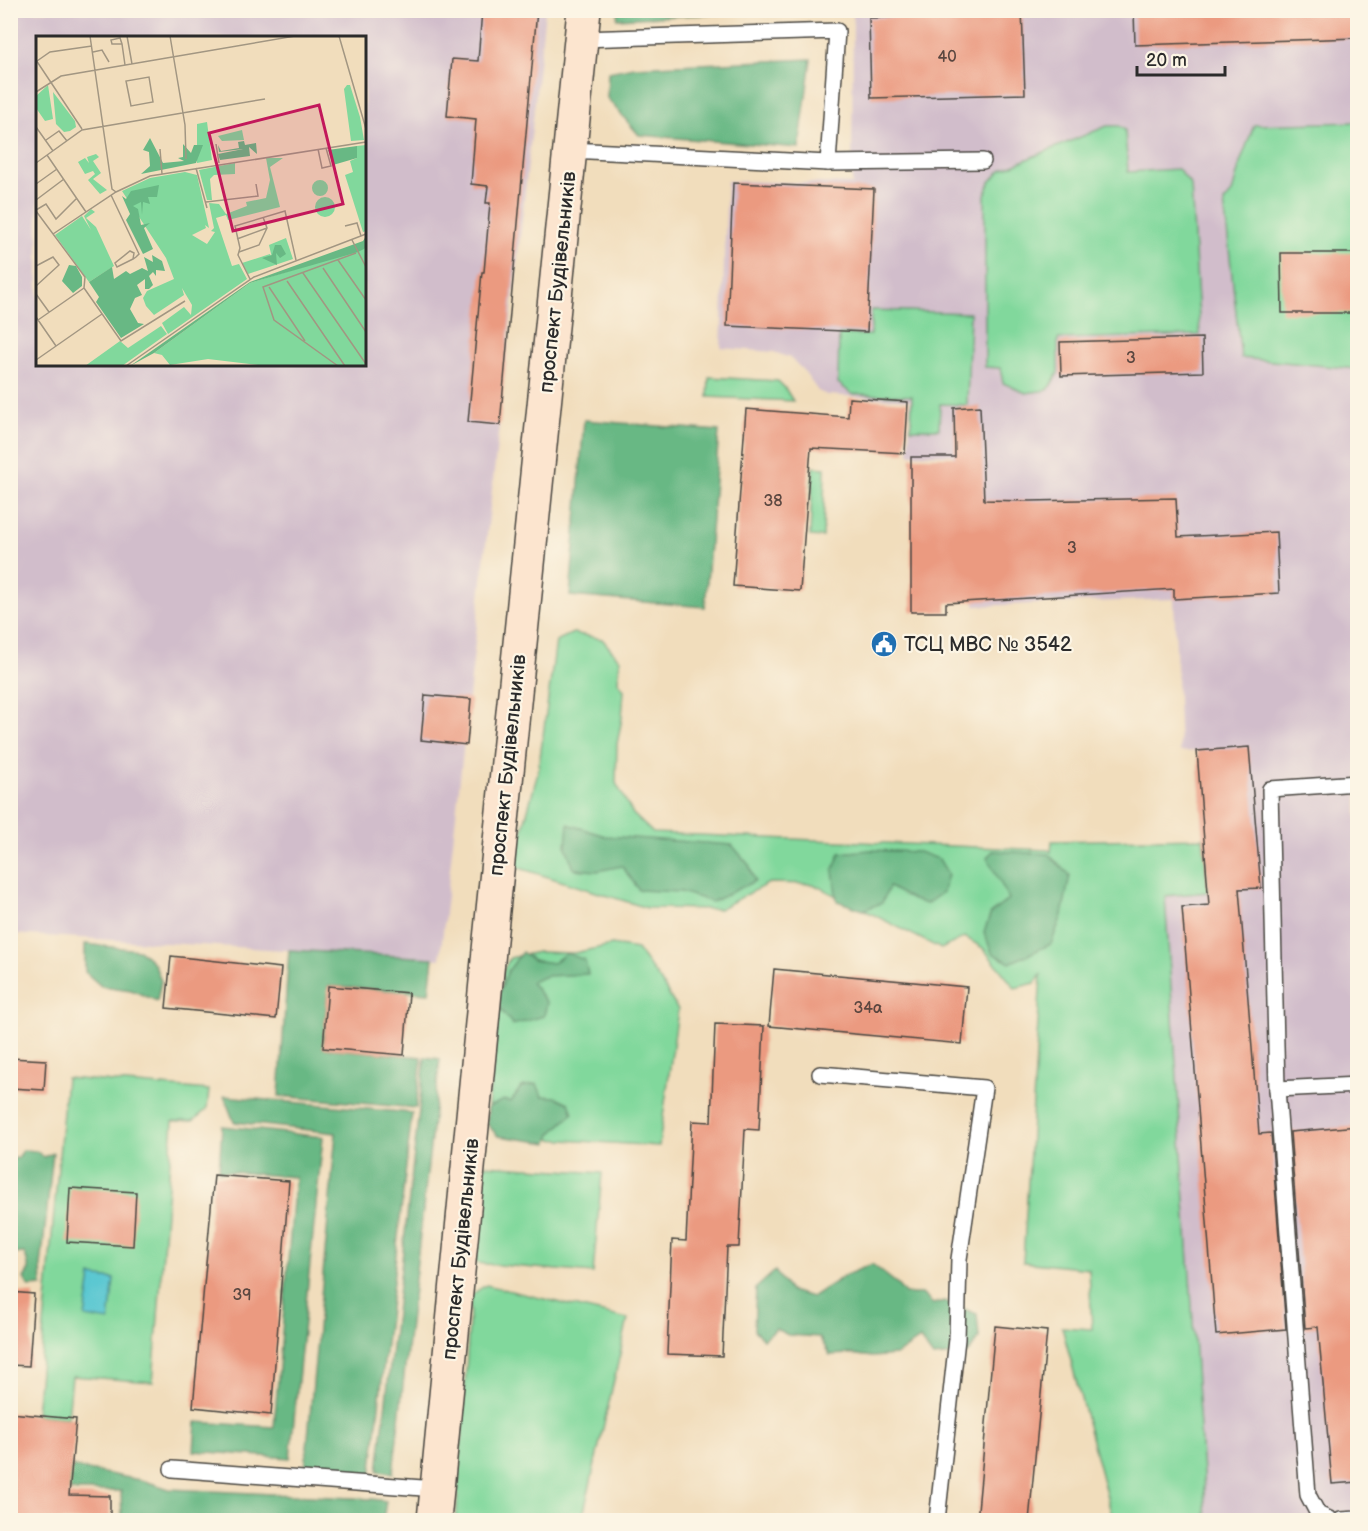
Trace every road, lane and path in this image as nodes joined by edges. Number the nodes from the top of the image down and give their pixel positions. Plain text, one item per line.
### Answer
1 (583, 25) edge
2 (570, 150) junction
3 (983, 161) dead end
4 (828, 163) junction
5 (1358, 783) edge
6 (820, 1074) dead end
7 (1358, 1085) edge
8 (1277, 1089) junction
9 (172, 1469) dead end
10 (436, 1489) junction
11 (1358, 1519) edge
12 (434, 1521) edge
13 (937, 1521) edge
14 (1330, 1521) edge
15 (1341, 1521) edge

1 - 2 street, проспект Будівельників
1 - 4 lane
2 - 4 lane
2 - 10 street, проспект Будівельників
3 - 4 lane
5 - 8 lane
6 - 13 lane
7 - 8 lane
8 - 14 lane
9 - 10 lane
10 - 12 street, проспект Будівельників
11 - 15 lane

